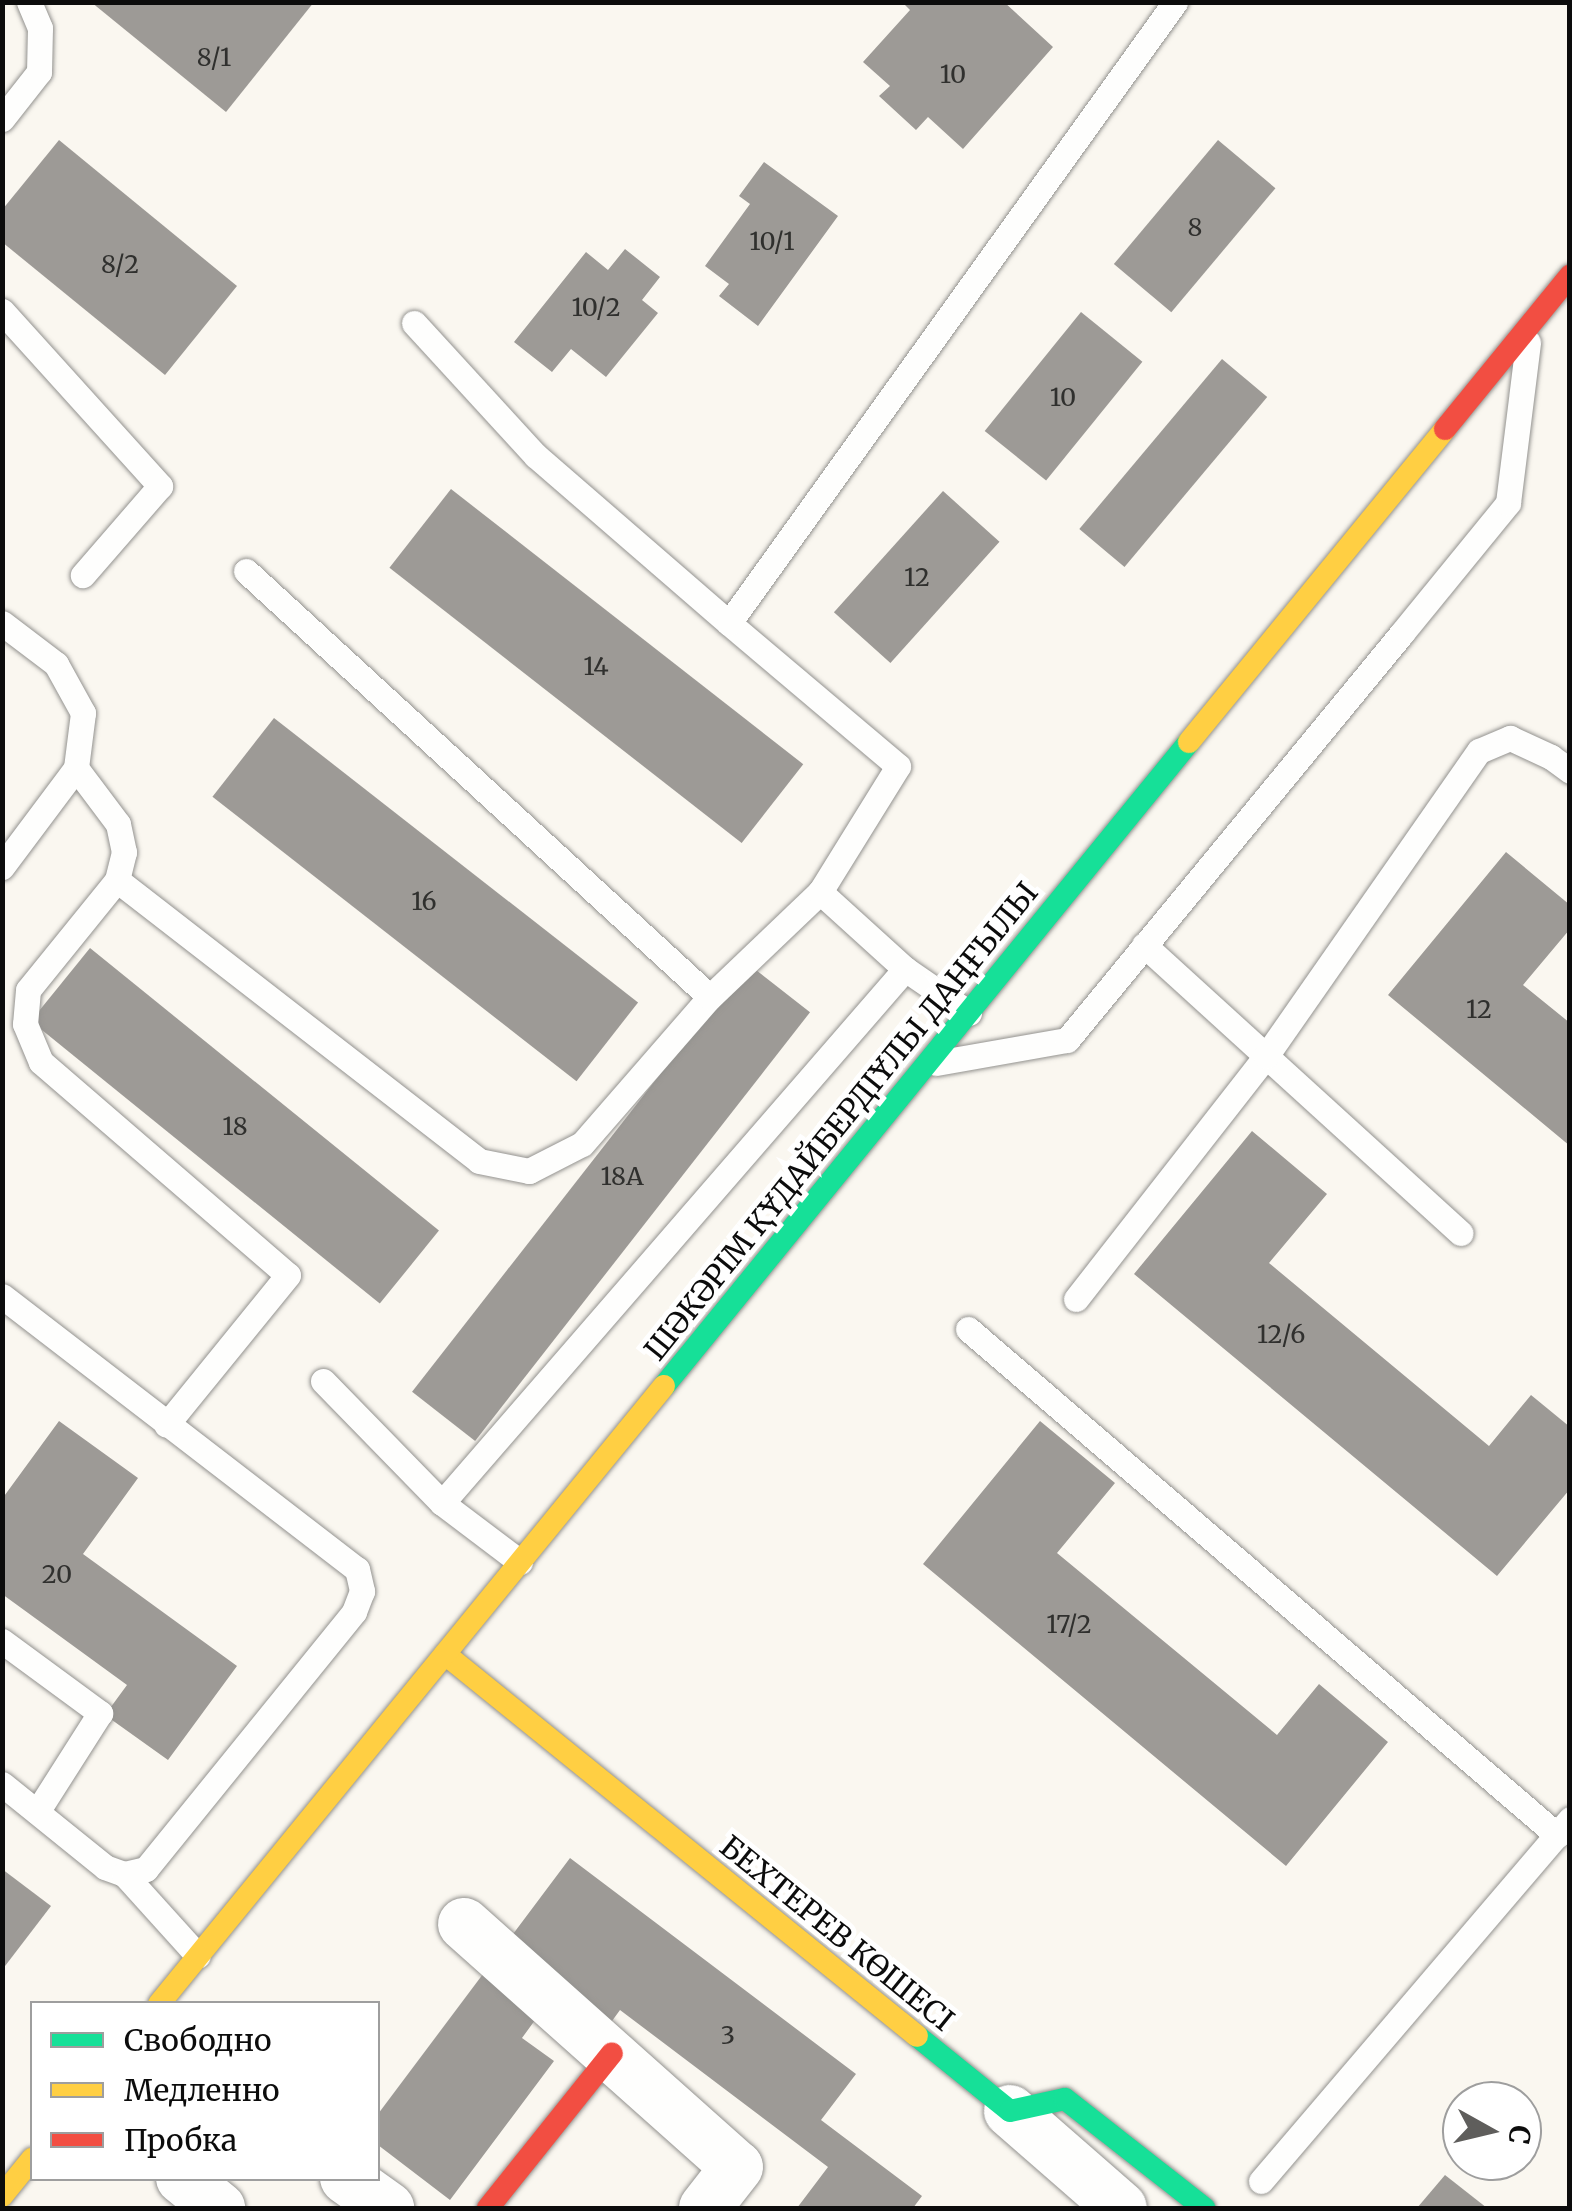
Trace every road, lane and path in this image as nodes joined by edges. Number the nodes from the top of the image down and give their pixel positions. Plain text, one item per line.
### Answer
1 (29, 2) edge
2 (1175, 2) edge
3 (2, 119) edge
4 (1570, 276) edge
5 (2, 312) edge
6 (414, 323) dead end
7 (1530, 326) junction
8 (246, 571) dead end
9 (83, 574) dead end
10 (2, 623) edge
11 (729, 623) junction
12 (76, 768) junction
13 (1570, 771) edge
14 (2, 867) edge
15 (117, 880) junction
16 (820, 892) junction
17 (1144, 945) junction
18 (905, 969) junction
19 (710, 997) junction
20 (968, 1012) junction
21 (1266, 1056) junction
22 (926, 1064) junction
23 (1460, 1233) dead end
24 (2, 1296) edge
25 (1076, 1300) dead end
26 (968, 1329) dead end
27 (324, 1381) dead end
28 (166, 1424) junction
29 (442, 1503) junction
30 (520, 1562) junction
31 (2, 1641) edge
32 (445, 1654) junction
33 (2, 1784) edge
34 (37, 1812) junction
35 (1563, 1827) edge
36 (124, 1874) junction
37 (464, 1924) dead end
38 (198, 1956) junction
39 (161, 2001) edge
40 (612, 2054) junction
41 (1010, 2111) junction
42 (19, 2163) edge
43 (186, 2181) edge
44 (350, 2181) edge
45 (1262, 2182) dead end
46 (2, 2196) edge
47 (219, 2208) edge
48 (388, 2208) edge
49 (488, 2208) edge
50 (705, 2208) edge
51 (1121, 2208) edge
52 (1204, 2208) edge

1 - 3 lane
2 - 11 lane
4 - 7 main road, ШӘКӘРІМ ҚҰДАЙБЕРДІҰЛЫ ДАҢҒЫЛЫ
5 - 9 lane
6 - 11 lane
7 - 17 lane
7 - 20 main road, ШӘКӘРІМ ҚҰДАЙБЕРДІҰЛЫ ДАҢҒЫЛЫ
8 - 19 lane
10 - 12 lane
11 - 16 lane
12 - 14 lane
12 - 15 lane
13 - 21 lane
15 - 19 lane
15 - 28 lane
16 - 18 lane
16 - 19 lane
17 - 21 lane
17 - 22 lane
18 - 20 lane
18 - 29 lane
20 - 22 main road, ШӘКӘРІМ ҚҰДАЙБЕРДІҰЛЫ ДАҢҒЫЛЫ
21 - 23 lane
21 - 25 lane
22 - 30 main road, ШӘКӘРІМ ҚҰДАЙБЕРДІҰЛЫ ДАҢҒЫЛЫ
24 - 28 lane
26 - 35 lane
27 - 29 lane
28 - 36 lane
29 - 30 lane
30 - 32 main road, ШӘКӘРІМ ҚҰДАЙБЕРДІҰЛЫ ДАҢҒЫЛЫ
31 - 34 lane
32 - 38 main road, ШӘКӘРІМ ҚҰДАЙБЕРДІҰЛЫ ДАҢҒЫЛЫ
32 - 41 main road, БЕХТЕРЕВ КӨШЕСІ
33 - 34 lane
34 - 36 lane
35 - 45 lane
36 - 38 lane
37 - 40 street
38 - 39 main road, ШӘКӘРІМ ҚҰДАЙБЕРДІҰЛЫ ДАҢҒЫЛЫ
40 - 49 main road
40 - 50 street
41 - 51 street
41 - 52 main road
42 - 46 main road
43 - 47 street
44 - 48 street

